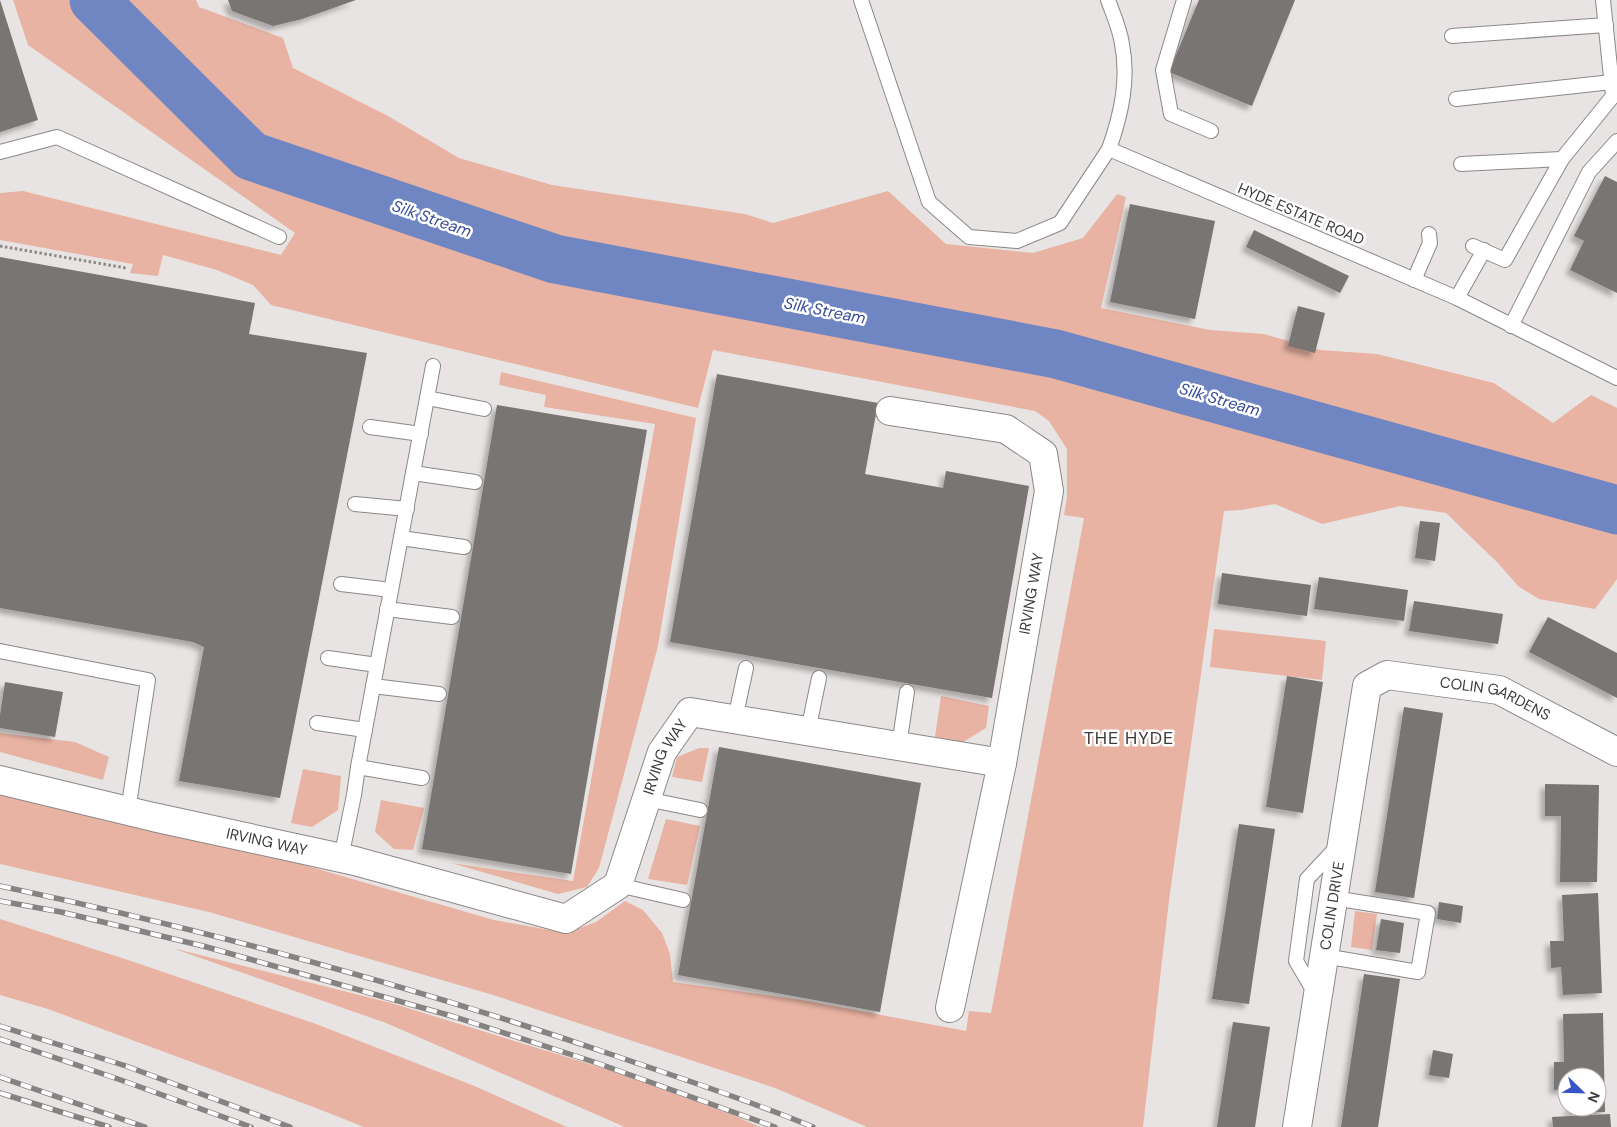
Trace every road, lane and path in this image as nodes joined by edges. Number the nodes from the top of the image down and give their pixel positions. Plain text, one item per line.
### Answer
1 (861, 0) edge
2 (1108, 0) edge
3 (1184, 0) edge
4 (1603, 0) edge
5 (1606, 25) junction
6 (1452, 36) dead end
7 (1612, 82) junction
8 (1456, 99) dead end
9 (1210, 131) dead end
10 (1617, 141) edge
11 (1108, 149) junction
12 (0, 152) edge
13 (1562, 159) junction
14 (1461, 164) dead end
15 (1429, 234) dead end
16 (279, 237) dead end
17 (0, 246) edge
18 (126, 268) dead end
19 (1414, 280) junction
20 (1457, 298) junction
21 (1512, 326) junction
22 (433, 366) dead end
23 (1617, 378) edge
24 (427, 398) junction
25 (484, 409) dead end
26 (890, 411) dead end
27 (370, 426) dead end
28 (420, 434) junction
29 (413, 473) junction
30 (475, 482) dead end
31 (355, 504) dead end
32 (407, 509) junction
33 (401, 538) junction
34 (464, 547) dead end
35 (341, 584) dead end
36 (391, 590) junction
37 (387, 609) junction
38 (452, 617) dead end
39 (0, 651) edge
40 (328, 658) dead end
41 (377, 665) junction
42 (746, 668) dead end
43 (819, 678) dead end
44 (373, 686) junction
45 (1367, 686) joint
46 (907, 692) dead end
47 (439, 694) dead end
48 (735, 720) junction
49 (317, 723) dead end
50 (365, 730) junction
51 (808, 731) junction
52 (899, 746) junction
53 (1617, 752) edge
54 (1002, 763) junction
55 (358, 767) junction
56 (422, 778) dead end
57 (0, 780) edge
58 (646, 799) junction
59 (700, 810) dead end
60 (128, 811) junction
61 (1342, 842) junction
62 (341, 858) junction
63 (618, 885) junction
64 (1333, 898) junction
65 (683, 900) dead end
66 (1324, 956) junction
67 (1317, 998) junction
68 (950, 1008) dead end
69 (1297, 1127) edge

1 - 11 lane
2 - 11 lane
3 - 9 lane
4 - 5 lane
5 - 6 lane
5 - 7 lane
7 - 8 lane
7 - 13 lane
10 - 21 lane
11 - 19 lane, HYDE ESTATE ROAD
12 - 16 lane
13 - 14 lane
13 - 20 lane
15 - 19 lane
17 - 18 path
19 - 20 lane, HYDE ESTATE ROAD
20 - 21 lane, HYDE ESTATE ROAD
21 - 23 lane, HYDE ESTATE ROAD
22 - 24 lane
24 - 25 lane
24 - 28 lane
26 - 54 street, IRVING WAY
27 - 28 lane
28 - 29 lane
29 - 30 lane
29 - 32 lane
31 - 32 lane
32 - 33 lane
33 - 34 lane
33 - 36 lane
35 - 36 lane
36 - 37 lane
37 - 38 lane
37 - 41 lane
39 - 60 lane
40 - 41 lane
41 - 44 lane
42 - 48 lane
43 - 51 lane
44 - 47 lane
44 - 50 lane
45 - 53 street, COLIN GARDENS
45 - 61 street, COLIN DRIVE
46 - 52 lane
48 - 51 street, IRVING WAY
48 - 58 street, IRVING WAY
49 - 50 lane
50 - 55 lane
51 - 52 street, IRVING WAY
52 - 54 street, IRVING WAY
54 - 68 street
55 - 56 lane
55 - 62 lane
57 - 60 street, IRVING WAY
58 - 59 lane
58 - 63 street, IRVING WAY
60 - 62 street, IRVING WAY
61 - 64 street, COLIN DRIVE
61 - 67 lane
62 - 63 street, IRVING WAY
63 - 65 lane
64 - 66 street, COLIN DRIVE
64 - 66 lane
66 - 67 street, COLIN DRIVE
67 - 69 street, COLIN DRIVE

